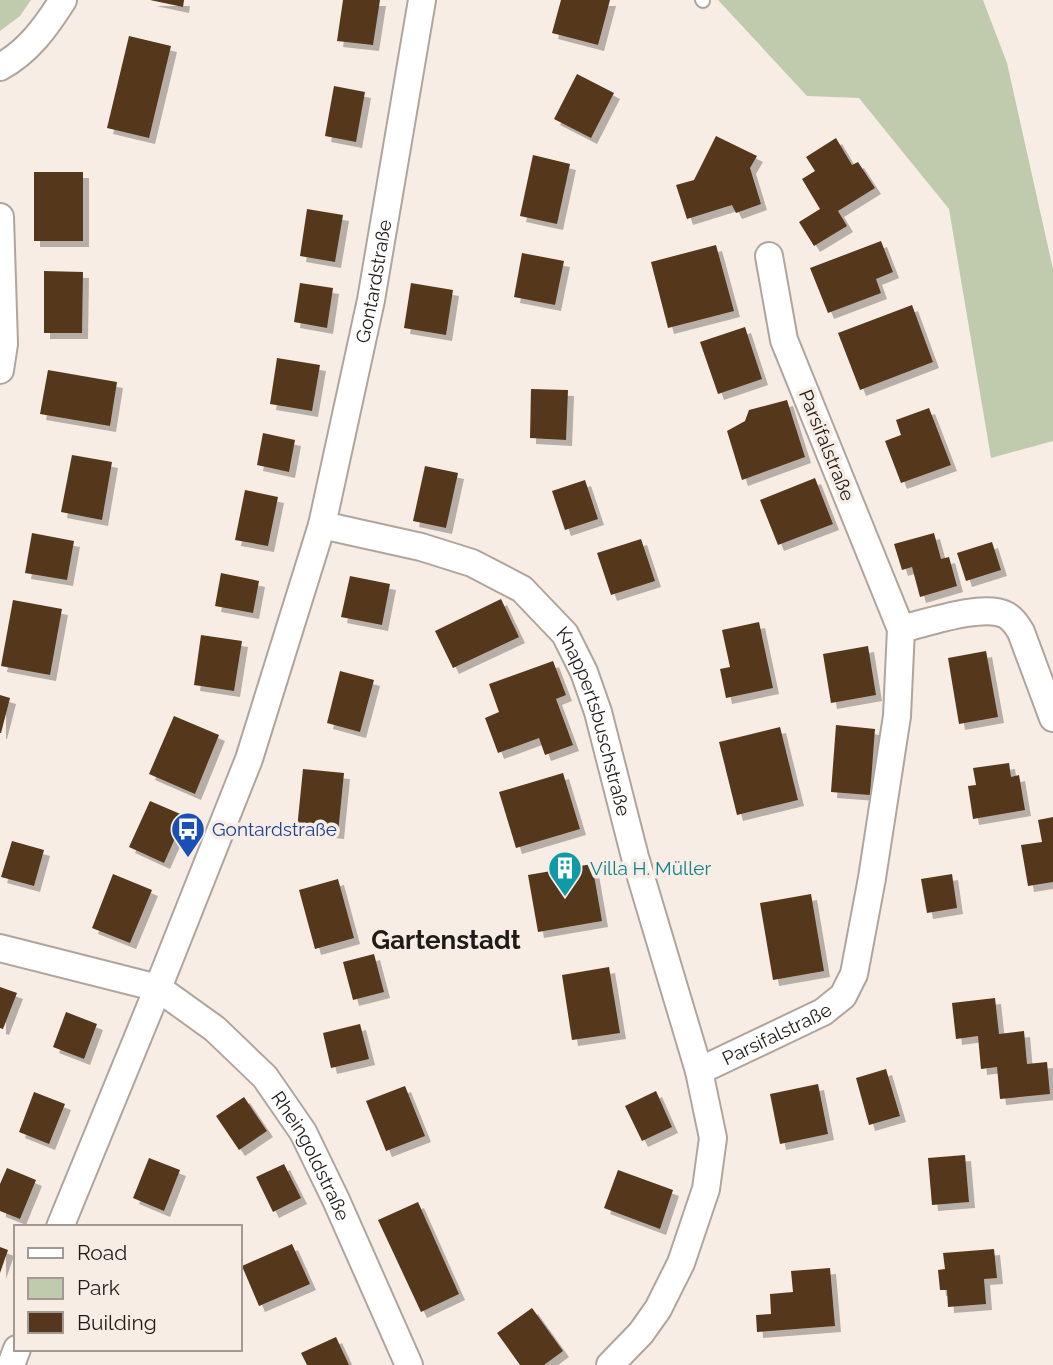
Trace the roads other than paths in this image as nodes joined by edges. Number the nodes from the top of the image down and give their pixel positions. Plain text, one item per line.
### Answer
1 (63, 0) edge
2 (422, 0) edge
3 (0, 67) edge
4 (0, 217) edge
5 (769, 256) dead end
6 (0, 369) edge
7 (322, 525) junction
8 (901, 629) junction
9 (1053, 718) edge
10 (0, 948) edge
11 (158, 988) junction
12 (699, 1071) junction
13 (61, 1225) edge
14 (409, 1365) edge
15 (610, 1365) edge

1 - 3 street
2 - 7 street, Gontardstraße
4 - 6 street
5 - 8 street, Parsifalstraße
7 - 11 street, Gontardstraße
7 - 12 street, Knappertsbuschstraße
8 - 9 street
8 - 12 street, Parsifalstraße
10 - 11 street
11 - 13 street, Gontardstraße
11 - 14 street, Rheingoldstraße
12 - 15 street, Parsifalstraße

